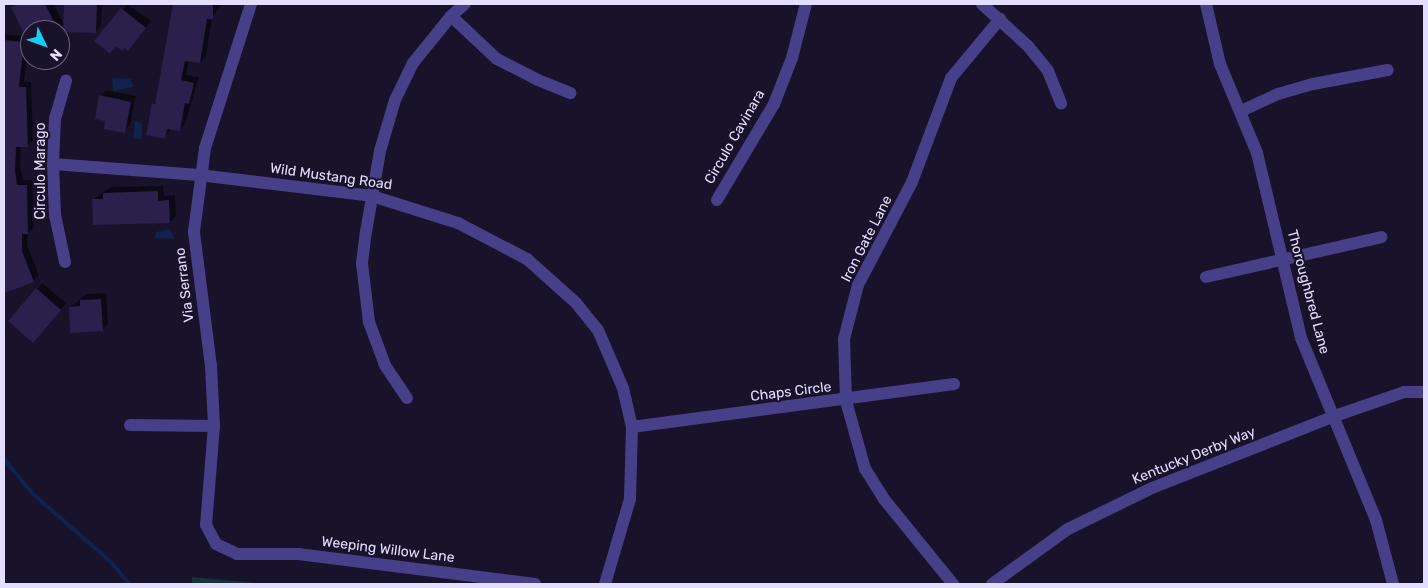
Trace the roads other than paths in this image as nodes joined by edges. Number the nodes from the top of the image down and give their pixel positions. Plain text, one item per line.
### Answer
1 (251, 4) edge
2 (465, 4) edge
3 (806, 4) edge
4 (982, 4) edge
5 (1206, 4) edge
6 (451, 16) junction
7 (1000, 19) junction
8 (1388, 70) dead end
9 (66, 81) dead end
10 (571, 93) dead end
11 (1061, 103) dead end
12 (1241, 111) junction
13 (53, 164) junction
14 (200, 174) junction
15 (372, 196) junction
16 (717, 200) dead end
17 (1382, 237) dead end
18 (1283, 259) junction
19 (65, 262) dead end
20 (1206, 277) dead end
21 (954, 384) dead end
22 (1424, 392) edge
23 (408, 398) dead end
24 (846, 401) junction
25 (1332, 417) junction
26 (130, 425) dead end
27 (214, 426) junction
28 (632, 427) junction
29 (237, 554) joint
30 (535, 584) edge
31 (605, 584) edge
32 (953, 584) edge
33 (992, 584) edge
34 (1393, 584) edge

1 - 14 street, Via Serrano
2 - 6 street
3 - 16 street, Circulo Cavinara
4 - 7 street
5 - 12 street, Thoroughbred Lane
6 - 10 street
6 - 15 street
7 - 11 street
7 - 24 street, Iron Gate Lane
8 - 12 street
9 - 13 street, Circulo Marago
12 - 18 street, Thoroughbred Lane
13 - 14 street, Wild Mustang Road
13 - 19 street, Circulo Marago
14 - 15 street, Wild Mustang Road
14 - 27 street, Via Serrano
15 - 23 street
15 - 28 street, Wild Mustang Road
17 - 18 street
18 - 20 street
18 - 25 street, Thoroughbred Lane
21 - 24 street, Chaps Circle
22 - 25 street, Kentucky Derby Way
24 - 28 street, Chaps Circle
24 - 32 street, Iron Gate Lane
25 - 33 street, Kentucky Derby Way
25 - 34 street, Thoroughbred Lane
26 - 27 street
27 - 29 street, Via Serrano
28 - 31 street, Wild Mustang Road
29 - 30 street, Weeping Willow Lane

